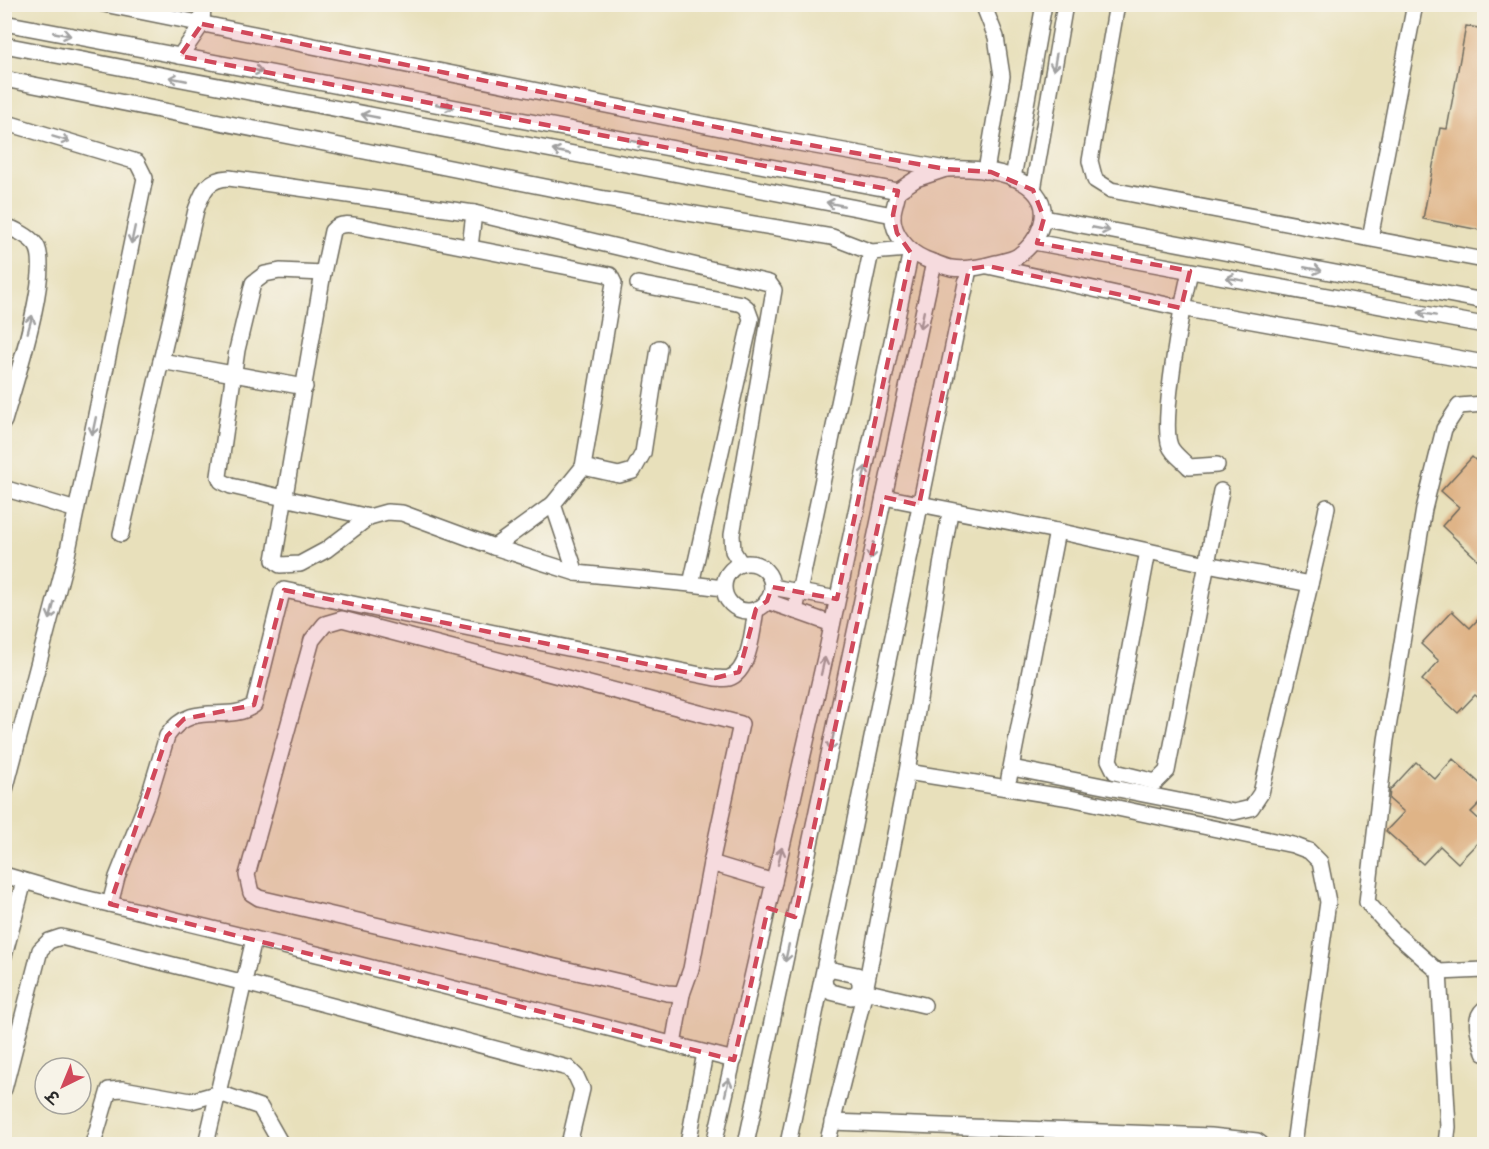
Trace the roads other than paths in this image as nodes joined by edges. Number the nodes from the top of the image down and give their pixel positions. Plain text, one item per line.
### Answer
1 (104, 4) edge
2 (203, 4) edge
3 (983, 4) edge
4 (1044, 4) edge
5 (1065, 4) edge
6 (1118, 4) edge
7 (1415, 4) edge
8 (4, 23) edge
9 (202, 24) junction
10 (4, 45) edge
11 (180, 56) junction
12 (4, 79) edge
13 (4, 122) edge
14 (946, 170) junction
15 (986, 171) junction
16 (1013, 178) junction
17 (1033, 190) junction
18 (898, 191) junction
19 (474, 213) junction
20 (893, 215) junction
21 (1044, 218) junction
22 (4, 226) edge
23 (1370, 238) junction
24 (1034, 242) junction
25 (470, 247) junction
26 (909, 250) junction
27 (871, 252) junction
28 (1485, 260) edge
29 (934, 262) junction
30 (988, 266) junction
31 (969, 269) junction
32 (1190, 271) junction
33 (323, 273) junction
34 (638, 284) dead end
35 (1485, 301) edge
36 (1182, 308) junction
37 (1485, 325) edge
38 (659, 348) dead end
39 (161, 361) junction
40 (1485, 363) edge
41 (233, 374) junction
42 (304, 387) junction
43 (1485, 404) edge
44 (4, 421) edge
45 (1217, 465) dead end
46 (583, 467) junction
47 (10, 490) dead end
48 (1221, 491) dead end
49 (285, 497) junction
50 (884, 497) junction
51 (553, 504) junction
52 (919, 505) junction
53 (1326, 507) dead end
54 (76, 510) junction
55 (950, 512) junction
56 (369, 517) junction
57 (1057, 531) junction
58 (121, 534) dead end
59 (494, 547) junction
60 (1148, 551) junction
61 (293, 564) junction
62 (741, 564) junction
63 (1208, 564) junction
64 (576, 573) junction
65 (691, 584) junction
66 (1310, 584) junction
67 (723, 588) junction
68 (291, 590) junction
69 (799, 592) junction
70 (765, 599) junction
71 (837, 599) junction
72 (795, 611) junction
73 (832, 624) junction
74 (1012, 768) junction
75 (907, 772) junction
76 (1006, 787) junction
77 (4, 795) edge
78 (711, 863) junction
79 (4, 875) edge
80 (24, 881) junction
81 (774, 882) junction
82 (110, 904) junction
83 (768, 908) junction
84 (795, 917) junction
85 (254, 939) junction
86 (4, 956) edge
87 (1485, 970) edge
88 (1439, 972) junction
89 (823, 977) junction
90 (245, 983) junction
91 (863, 990) junction
92 (682, 994) junction
93 (924, 1005) dead end
94 (1485, 1009) edge
95 (673, 1045) junction
96 (705, 1053) junction
97 (1485, 1053) edge
98 (734, 1060) junction
99 (4, 1089) edge
100 (219, 1093) junction
101 (832, 1122) junction
102 (93, 1144) edge
103 (207, 1144) edge
104 (281, 1144) edge
105 (569, 1144) edge
106 (688, 1144) edge
107 (714, 1144) edge
108 (746, 1144) edge
109 (788, 1144) edge
110 (827, 1144) edge
111 (1262, 1144) edge
112 (1294, 1144) edge
113 (1446, 1144) edge

1 - 9 street
2 - 9 street
3 - 15 street
4 - 16 street
5 -> 17 street
6 - 23 street
7 - 23 street
8 -> 11 street
9 - 11 street
9 - 14 street
20 -> 10 street
11 -> 18 street
12 - 27 street
13 -> 54 street
14 - 15 street
14 - 18 street
15 - 16 street
16 - 17 street
17 - 21 street
18 - 20 street
19 - 25 street
19 - 39 street
19 - 62 street
20 - 26 street
21 - 24 street
21 -> 35 street
44 -> 22 street
23 - 28 street
24 - 30 street
24 - 32 street
25 - 33 street
25 - 46 street
26 - 27 street
26 - 29 street
71 -> 26 street
27 - 69 street
29 - 31 street
29 -> 50 street
30 - 31 street
30 - 36 street
31 - 52 street
32 - 36 street
37 -> 32 street
33 - 41 street
33 - 42 street
34 - 65 street
36 - 40 street
36 - 45 street
38 - 46 street
39 - 41 street
39 - 58 street
41 - 42 street
41 - 49 street
42 - 49 street
43 - 88 street
46 - 51 street
47 - 54 street
48 - 63 street
49 - 56 street
49 - 61 street
50 - 52 street
50 -> 84 street
51 - 59 street
51 - 64 street
52 - 55 street
52 - 89 street
53 - 66 street
54 -> 77 street
55 - 57 street
55 - 75 street
56 - 59 street
56 - 61 street
57 - 60 street
57 - 74 street
59 - 64 street
60 - 63 street
60 - 63 street
61 - 68 street
62 - 67 street
62 - 70 street
63 - 66 street
64 - 65 street
65 - 67 street
66 - 74 street
67 - 70 street
68 - 70 street
68 - 82 street
69 - 70 street
69 - 71 street
69 - 72 street
70 - 72 street
71 - 73 street
72 - 73 street
81 -> 73 street
74 - 76 street
75 - 76 street
75 - 91 street
76 - 112 street
78 - 81 street
78 - 92 street
78 - 92 street
79 - 80 street
80 - 82 street
80 - 86 street
81 - 83 street
82 - 85 street
83 - 84 street
83 - 98 street
84 -> 108 street
85 - 90 street
85 - 95 street
87 - 88 street
88 - 113 street
89 - 91 street
89 - 91 street
89 - 109 street
90 - 99 street
90 - 100 street
90 - 105 street
91 - 93 street
91 - 101 street
92 - 95 street
94 - 97 street
95 - 96 street
96 - 98 street
96 - 106 street
107 -> 98 street
100 - 102 street
100 - 103 street
100 - 104 street
101 - 110 street
101 - 111 street

